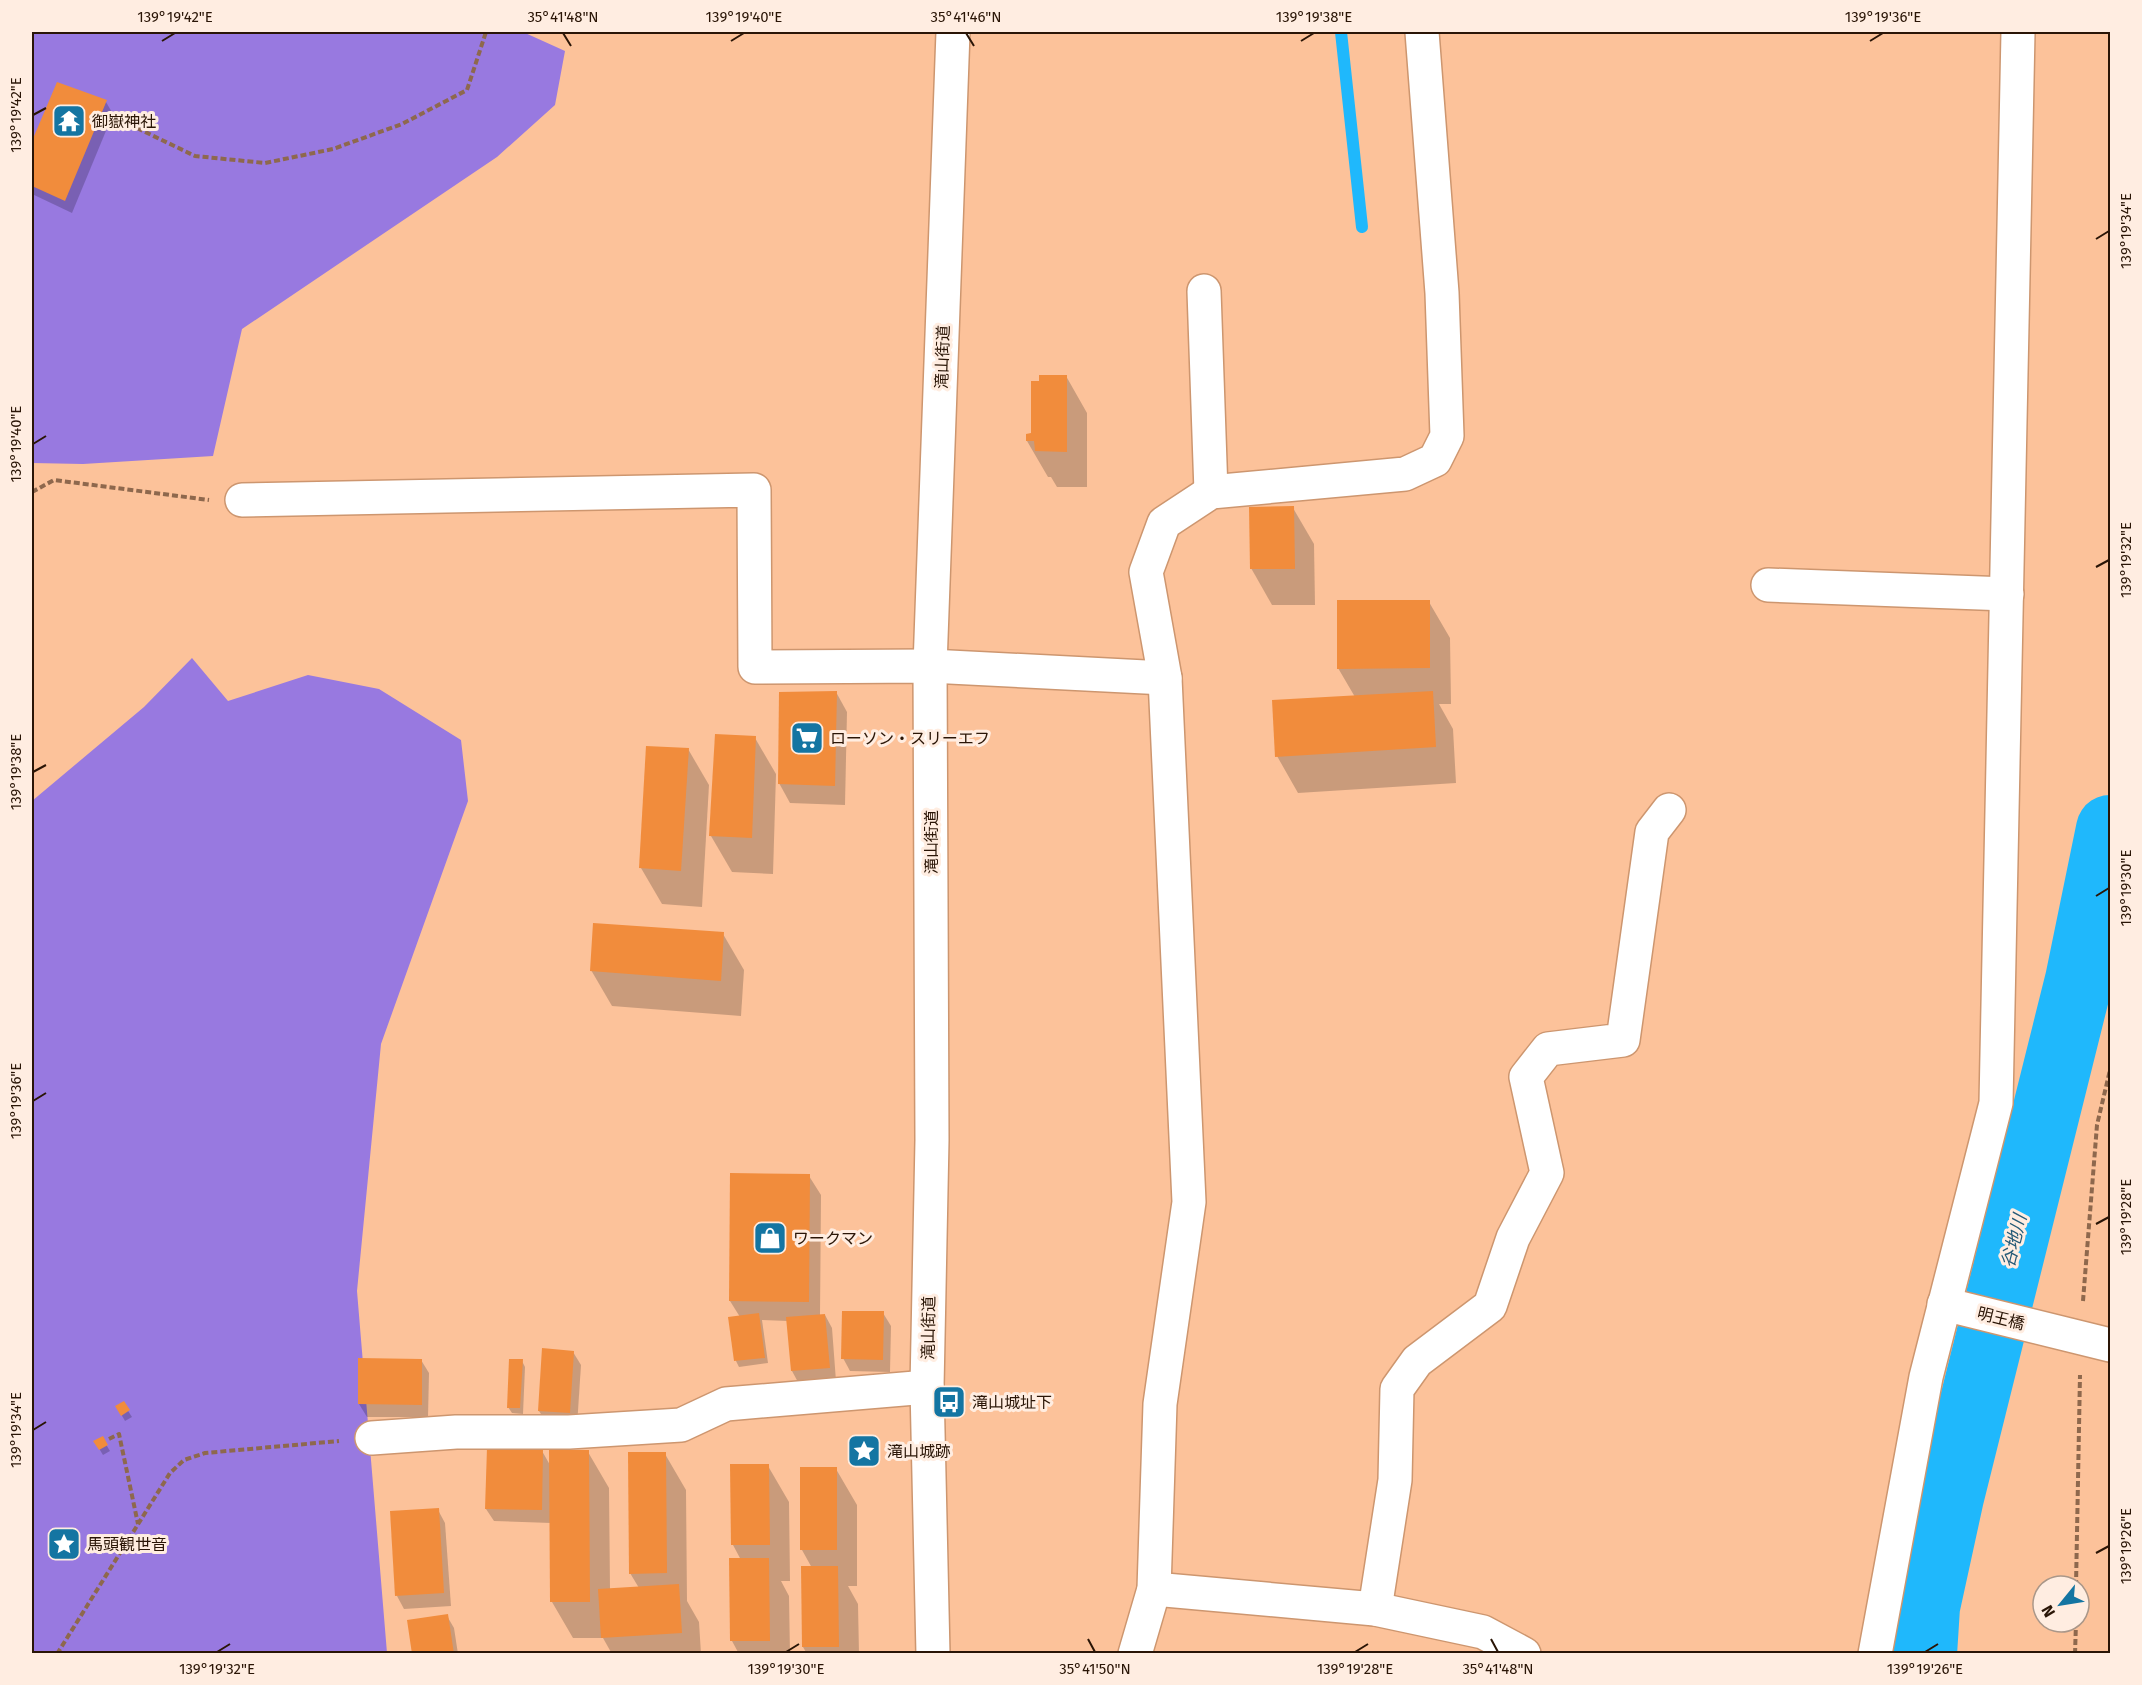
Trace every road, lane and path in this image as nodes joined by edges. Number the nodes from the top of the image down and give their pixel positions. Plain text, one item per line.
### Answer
1 (486, 32) edge
2 (953, 32) edge
3 (1422, 32) edge
4 (2018, 32) edge
5 (137, 128) dead end
6 (1204, 291) dead end
7 (32, 492) edge
8 (1211, 492) junction
9 (242, 500) joint
10 (1768, 585) dead end
11 (2007, 594) junction
12 (930, 666) junction
13 (1165, 678) junction
14 (1669, 810) dead end
15 (1954, 1306) junction
16 (2110, 1345) edge
17 (927, 1387) junction
18 (372, 1438) joint
19 (109, 1439) dead end
20 (138, 1525) junction
21 (1154, 1589) junction
22 (1375, 1608) junction
23 (2076, 1634) edge
24 (57, 1653) edge
25 (933, 1653) edge
26 (1135, 1653) edge
27 (1524, 1653) edge
28 (1875, 1653) edge
29 (2075, 1653) edge

1 - 5 path
2 - 12 main road, 滝山街道
3 - 8 main road
4 - 11 main road
6 - 8 main road
7 - 9 path
8 - 13 main road
9 - 12 main road
10 - 11 main road
11 - 15 main road
12 - 13 main road
12 - 17 main road, 滝山街道
13 - 21 main road
14 - 22 main road
15 - 16 main road, 明王橋
15 - 28 main road
17 - 18 main road
17 - 25 main road, 滝山街道
18 - 20 path
19 - 20 path
20 - 24 path
21 - 22 main road
21 - 26 main road
22 - 27 main road
23 - 29 path

